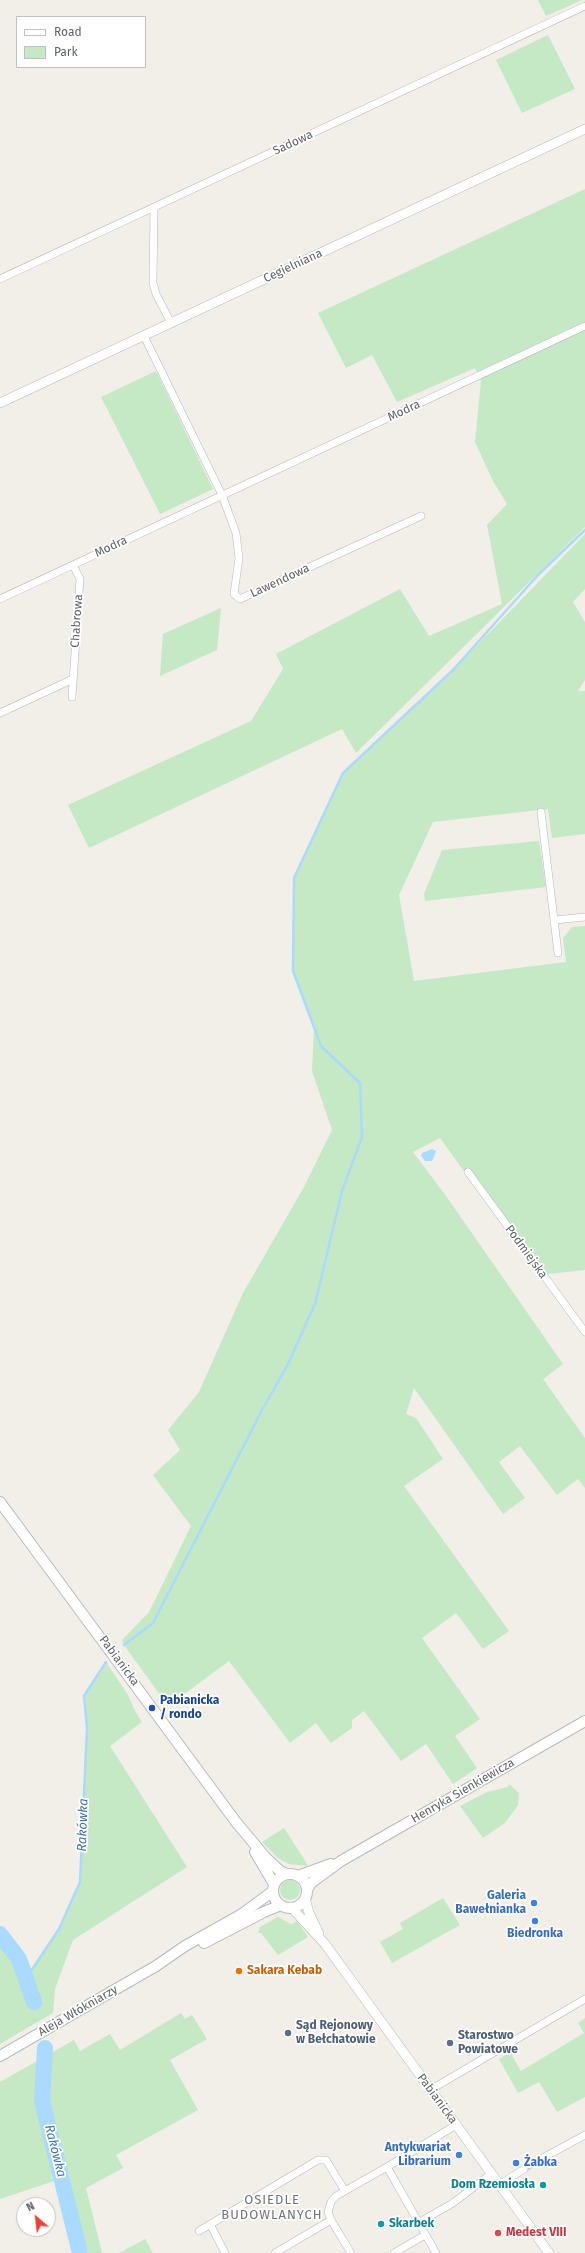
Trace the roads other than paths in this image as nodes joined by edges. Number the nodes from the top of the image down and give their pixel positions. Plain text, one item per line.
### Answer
1 (585, 6) edge
2 (585, 130) edge
3 (154, 208) junction
4 (0, 279) edge
5 (171, 323) junction
6 (585, 326) edge
7 (144, 336) junction
8 (0, 403) edge
9 (222, 495) junction
10 (421, 516) dead end
11 (73, 565) junction
12 (0, 599) edge
13 (73, 679) junction
14 (72, 697) dead end
15 (0, 713) edge
16 (541, 812) dead end
17 (585, 917) edge
18 (555, 920) junction
19 (558, 953) dead end
20 (468, 1172) dead end
21 (585, 1332) edge
22 (0, 1502) edge
23 (585, 1721) edge
24 (236, 1822) junction
25 (341, 1861) junction
26 (287, 1874) junction
27 (298, 1876) junction
28 (273, 1888) junction
29 (306, 1894) junction
30 (286, 1906) junction
31 (324, 1944) junction
32 (156, 1966) junction
33 (585, 1999) edge
34 (0, 2056) edge
35 (430, 2090) junction
36 (456, 2125) junction
37 (585, 2135) edge
38 (537, 2161) tunnel mouth
39 (387, 2167) junction
40 (524, 2169) tunnel mouth
41 (492, 2174) junction
42 (499, 2185) junction
43 (345, 2191) junction
44 (331, 2220) junction
45 (418, 2223) junction
46 (210, 2224) junction
47 (199, 2231) dead end
48 (425, 2235) junction
49 (225, 2253) edge
50 (275, 2253) edge
51 (351, 2253) edge
52 (394, 2253) edge
53 (436, 2253) edge
54 (549, 2253) edge

1 - 3 street, Sadowa
2 - 5 street, Cegielniana
3 - 4 street, Sadowa
3 - 5 street
5 - 7 street, Cegielniana
6 - 9 street, Modra
7 - 8 street, Cegielniana
7 - 9 street
9 - 10 street, Lawendowa
9 - 11 street, Modra
11 - 12 street, Modra
11 - 13 street, Chabrowa
13 - 14 street, Chabrowa
13 - 15 street
16 - 18 street
17 - 18 street
18 - 19 street
20 - 21 street, Podmiejska
22 - 24 main road, Pabianicka
23 - 25 main road, Henryka Sienkiewicza
24 - 26 main road, Pabianicka
24 - 28 main road, Pabianicka
25 - 27 main road, Henryka Sienkiewicza
25 - 29 main road, Henryka Sienkiewicza
26 - 27 main road
26 - 28 main road
27 - 29 main road
28 - 30 main road
28 - 32 main road, Aleja Włókniarzy
29 - 30 main road
29 - 31 street, Pabianicka
30 - 31 street, Pabianicka
30 - 32 main road, Aleja Włókniarzy
31 - 35 street, Pabianicka
32 - 34 main road, Aleja Włókniarzy
33 - 35 street
35 - 36 street, Pabianicka
36 - 39 street
36 - 41 street, Pabianicka
37 - 38 street
39 - 43 street
39 - 45 street
40 - 42 street
41 - 42 street, Pabianicka
41 - 45 street
42 - 54 street, Pabianicka
43 - 44 street
43 - 46 street
44 - 50 street
44 - 51 street
45 - 48 street
46 - 47 street
46 - 49 street
48 - 52 street
48 - 53 street

